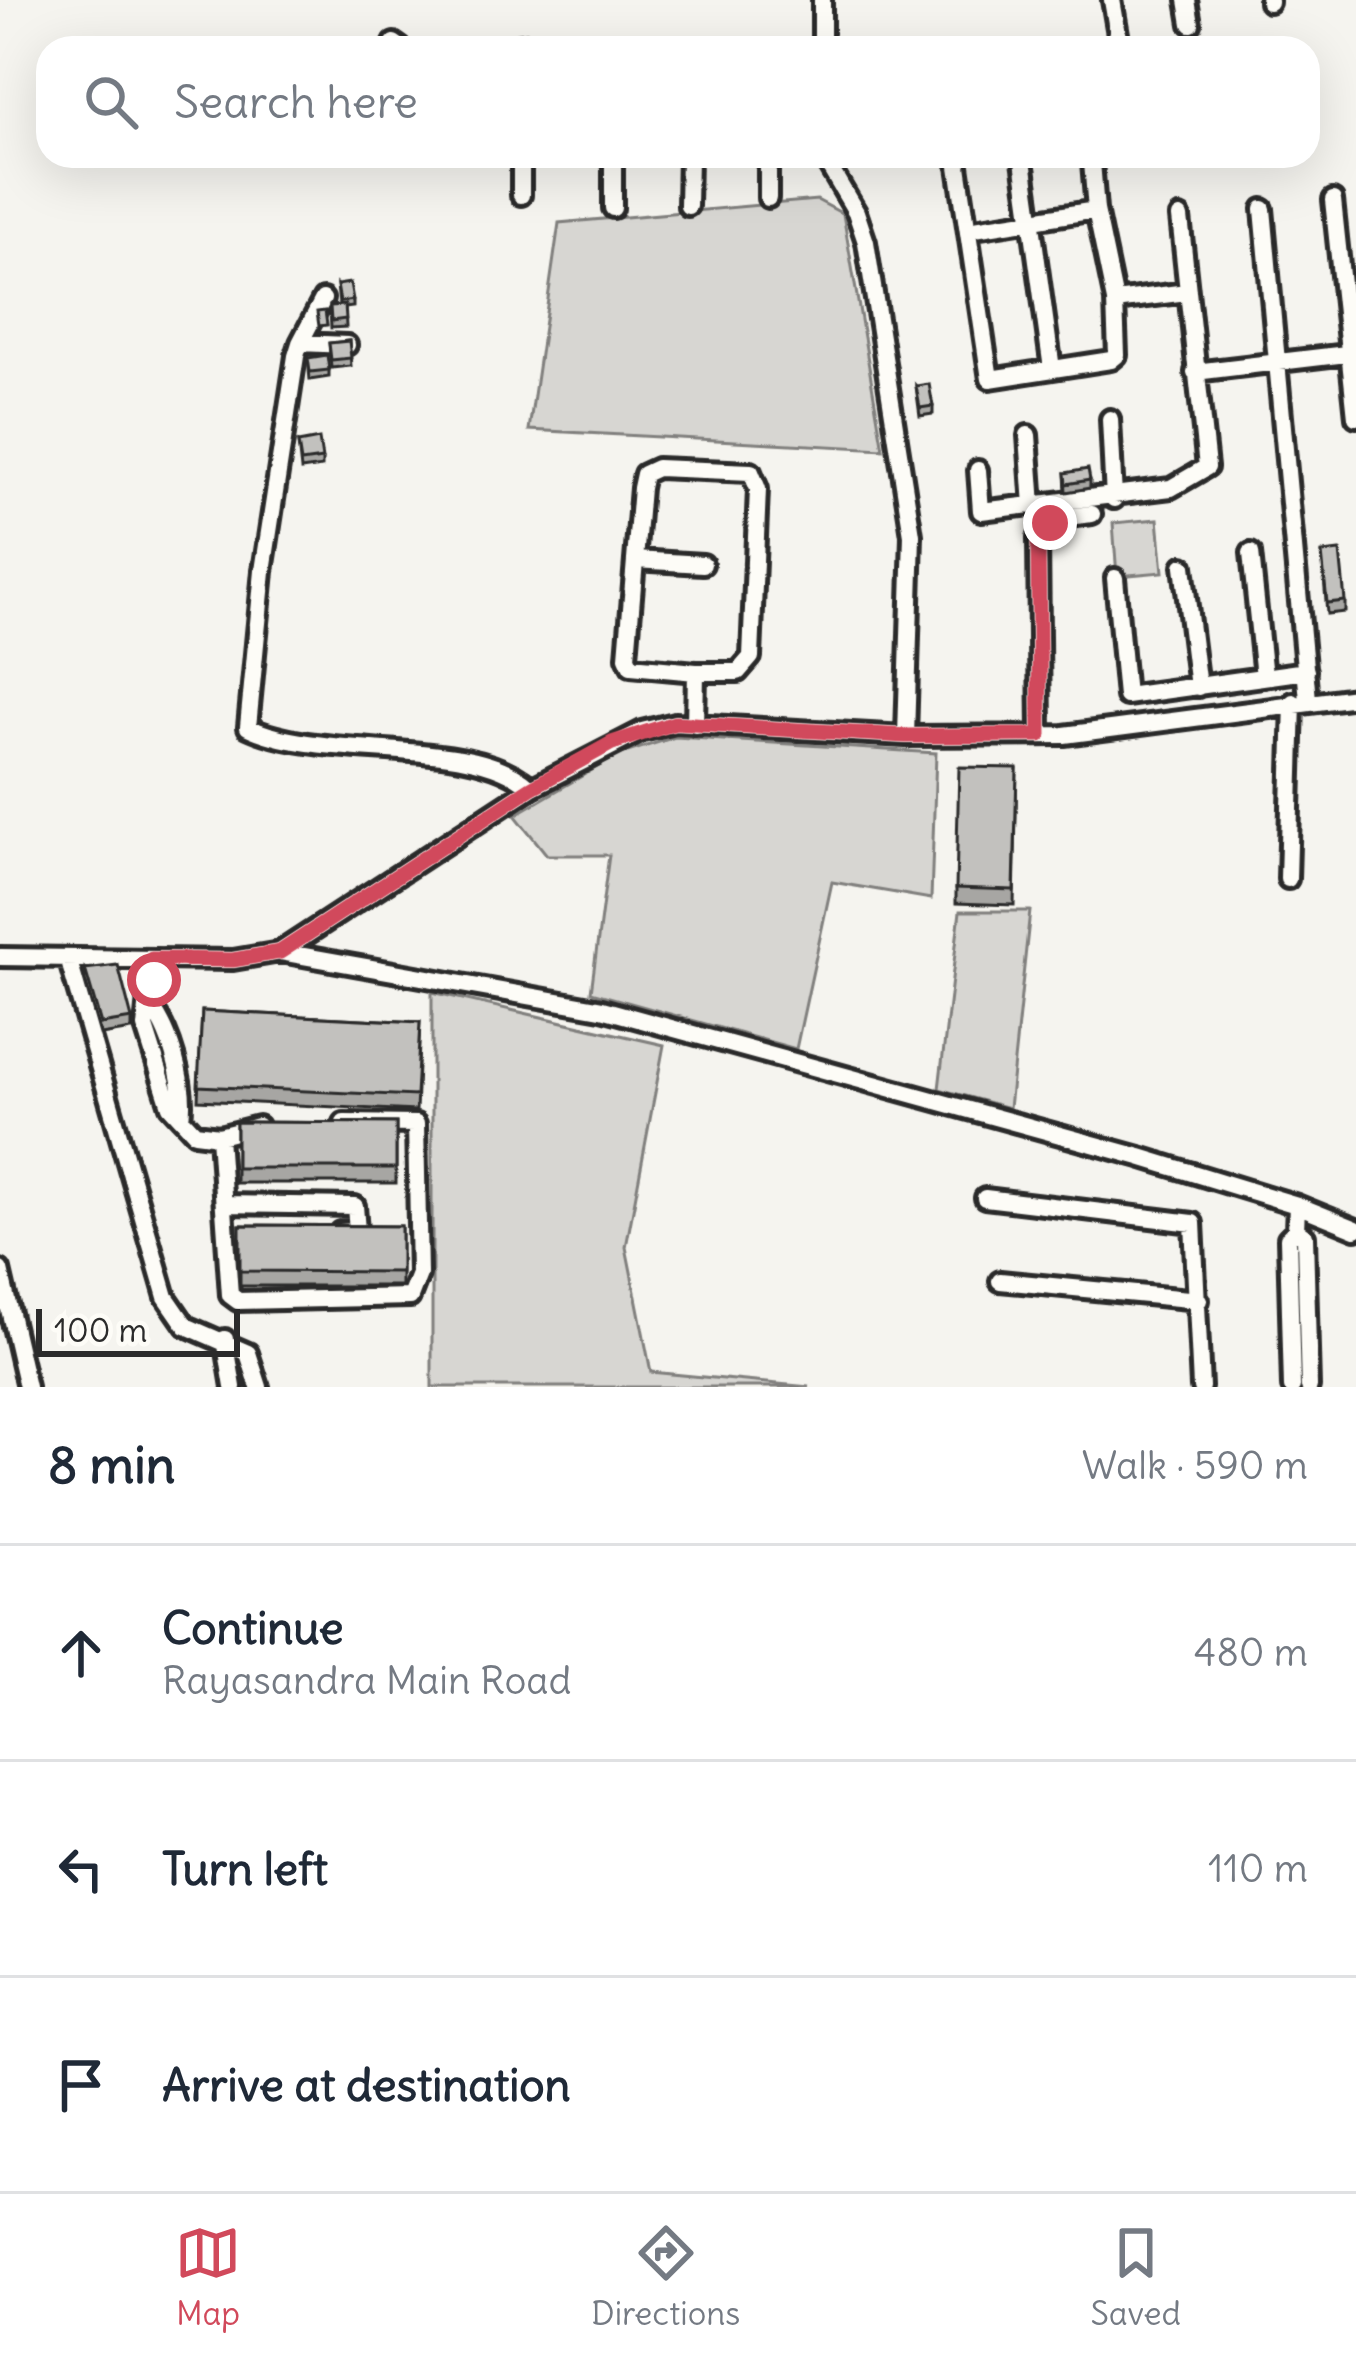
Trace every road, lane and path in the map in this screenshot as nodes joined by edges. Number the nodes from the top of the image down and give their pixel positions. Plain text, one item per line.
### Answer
1 (822, 0) edge
2 (1112, 0) edge
3 (1187, 0) edge
4 (1191, 24) dead end
5 (822, 36) edge
6 (1118, 36) edge
7 (521, 168) edge
8 (614, 168) edge
9 (689, 168) edge
10 (768, 168) edge
11 (830, 168) edge
12 (958, 168) edge
13 (1023, 168) edge
14 (1092, 168) edge
15 (521, 194) dead end
16 (768, 198) dead end
17 (1333, 200) dead end
18 (688, 206) dead end
19 (613, 208) dead end
20 (1263, 209) dead end
21 (1096, 210) junction
22 (1180, 217) dead end
23 (1031, 220) junction
24 (968, 230) junction
25 (1187, 292) junction
26 (323, 299) dead end
27 (1115, 301) junction
28 (301, 344) junction
29 (346, 345) edge
30 (1353, 353) edge
31 (1281, 362) junction
32 (1052, 369) junction
33 (1196, 372) junction
34 (1356, 417) edge
35 (1110, 419) dead end
36 (1028, 435) dead end
37 (978, 470) dead end
38 (1114, 499) junction
39 (1033, 506) junction
40 (1092, 514) dead end
41 (1251, 553) dead end
42 (635, 560) junction
43 (703, 564) dead end
44 (1183, 566) dead end
45 (1115, 578) dead end
46 (1306, 671) junction
47 (696, 672) junction
48 (1264, 677) junction
49 (1198, 687) junction
50 (1356, 697) edge
51 (1300, 701) junction
52 (695, 724) junction
53 (1040, 735) junction
54 (906, 736) junction
55 (531, 788) junction
56 (1288, 879) dead end
57 (280, 952) junction
58 (0, 957) edge
59 (68, 958) junction
60 (152, 959) junction
61 (331, 1124) edge
62 (287, 1125) edge
63 (219, 1136) junction
64 (985, 1198) dead end
65 (225, 1204) junction
66 (1297, 1205) junction
67 (1356, 1229) edge
68 (1296, 1230) junction
69 (312, 1233) edge
70 (0, 1270) edge
71 (1000, 1281) dead end
72 (1198, 1300) junction
73 (225, 1339) junction
74 (27, 1387) edge
75 (233, 1387) edge
76 (259, 1387) edge
77 (1201, 1387) edge
78 (1292, 1387) edge
79 (1309, 1387) edge

1 - 5 street
2 - 6 street
3 - 4 street
7 - 15 street
8 - 19 street
9 - 18 street
10 - 16 street
11 - 54 street
12 - 24 street
13 - 23 street
14 - 21 street
17 - 30 street
20 - 31 street
21 - 23 street
21 - 27 street
22 - 25 street
23 - 24 street
23 - 32 street
24 - 32 street
25 - 27 street
25 - 33 street
26 - 28 street
27 - 32 street
28 - 29 street
28 - 55 street
30 - 31 street
30 - 34 street
31 - 33 street
31 - 46 street
33 - 38 street
35 - 38 street
36 - 39 street
37 - 39 street
38 - 39 street
40 - 53 street
41 - 48 street
42 - 43 street
42 - 47 street
42 - 47 street
44 - 49 street
45 - 49 street
46 - 48 street
46 - 51 street
47 - 52 street
48 - 49 street
50 - 51 street
51 - 53 street
51 - 56 street
52 - 54 street
52 - 55 street
53 - 54 street
55 - 57 street
57 - 60 street
57 - 66 street
58 - 59 street
59 - 60 street
59 - 73 street
60 - 63 street
61 - 65 street
62 - 63 street
63 - 65 street
64 - 72 street
65 - 69 street
66 - 67 street
66 - 68 street
68 - 78 street
68 - 79 street
70 - 74 street
71 - 72 street
72 - 77 street
73 - 75 street
73 - 76 street

